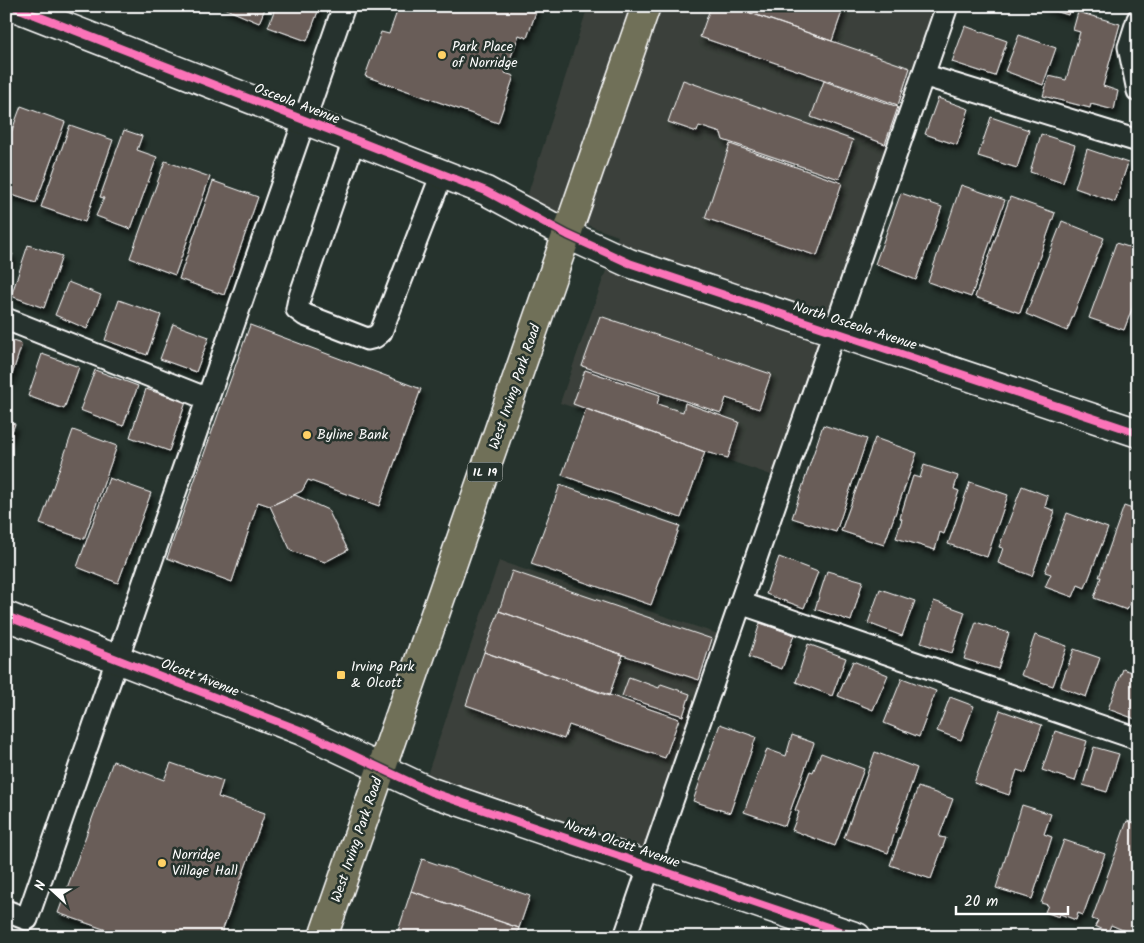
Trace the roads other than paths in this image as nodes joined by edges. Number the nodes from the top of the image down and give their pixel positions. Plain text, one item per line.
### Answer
1 (12, 6) edge
2 (344, 6) edge
3 (646, 6) edge
4 (947, 6) edge
5 (1138, 19) edge
6 (923, 75) junction
7 (1138, 91) edge
8 (305, 120) junction
9 (354, 140) junction
10 (1138, 141) edge
11 (442, 174) junction
12 (568, 235) junction
13 (6, 319) edge
14 (834, 332) junction
15 (208, 399) junction
16 (1138, 433) edge
17 (740, 603) junction
18 (6, 616) edge
19 (118, 659) junction
20 (1138, 738) edge
21 (382, 768) junction
22 (649, 866) junction
23 (6, 911) edge
24 (323, 937) edge
25 (625, 937) edge
26 (858, 937) edge

1 - 8 street, Osceola Avenue
2 - 8 lane
3 - 12 main road, West Irving Park Road / IL 19
4 - 6 lane
5 - 7 lane
6 - 10 lane
6 - 14 lane
8 - 9 street, Osceola Avenue
8 - 15 lane
9 - 11 street, Osceola Avenue
9 - 11 lane
11 - 12 street, Osceola Avenue
12 - 14 street, North Osceola Avenue
12 - 21 main road, West Irving Park Road / IL 19
13 - 15 lane
14 - 16 street, North Osceola Avenue
14 - 17 lane
15 - 19 lane
17 - 20 lane
17 - 22 lane
18 - 19 street, Olcott Avenue
19 - 21 street, Olcott Avenue
19 - 23 lane
21 - 22 street, North Olcott Avenue
21 - 24 main road, West Irving Park Road / IL 19
22 - 25 lane
22 - 26 street, North Olcott Avenue

